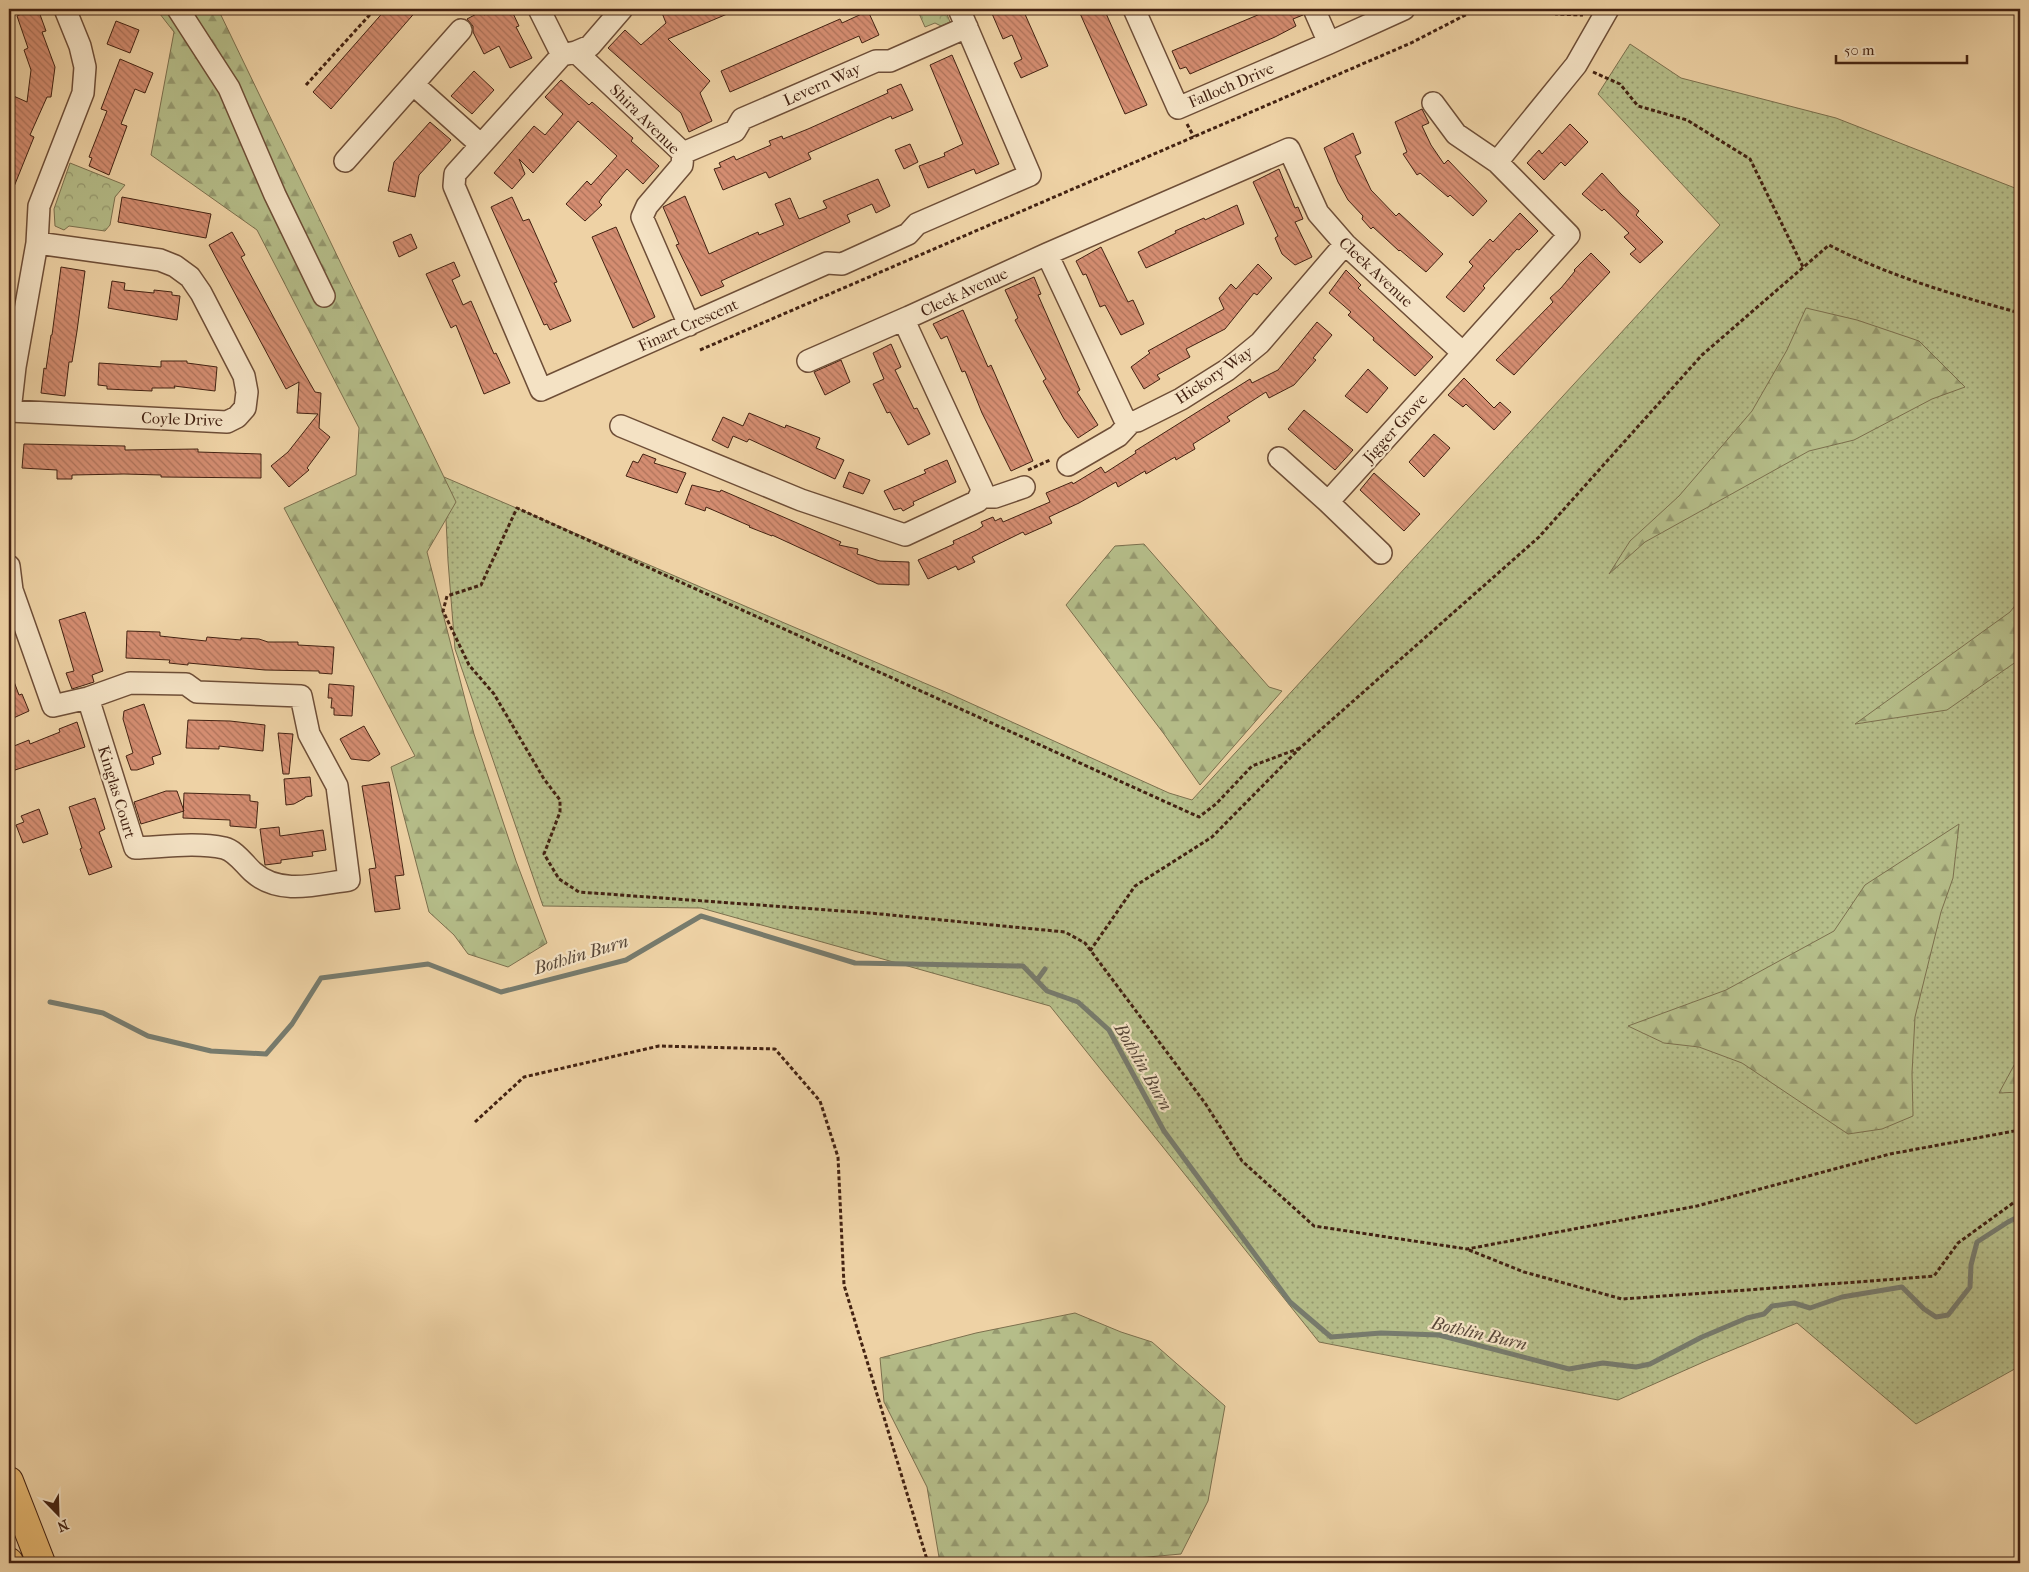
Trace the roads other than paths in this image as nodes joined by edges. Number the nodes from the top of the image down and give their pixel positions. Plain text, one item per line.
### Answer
1 (65, 9) edge
2 (178, 9) edge
3 (539, 9) edge
4 (622, 9) edge
5 (1134, 9) edge
6 (1314, 9) edge
7 (1404, 9) edge
8 (1606, 12) edge
9 (963, 18) edge
10 (461, 30) dead end
11 (1329, 43) junction
12 (569, 54) junction
13 (414, 85) junction
14 (1433, 103) dead end
15 (481, 146) junction
16 (683, 153) junction
17 (345, 161) dead end
18 (1497, 162) junction
19 (37, 243) junction
20 (1345, 244) junction
21 (1047, 254) junction
22 (324, 296) dead end
23 (909, 317) junction
24 (689, 325) junction
25 (1463, 354) junction
26 (808, 361) dead end
27 (10, 419) edge
28 (1131, 422) junction
29 (621, 426) dead end
30 (1279, 458) dead end
31 (1068, 466) dead end
32 (1024, 487) dead end
33 (979, 497) junction
34 (1328, 502) junction
35 (1381, 553) dead end
36 (9, 566) edge
37 (88, 698) junction
38 (9, 1482) edge
39 (41, 1563) edge

1 - 19 street, Coyle Drive
2 - 22 street
3 - 12 street
4 - 12 street, Finart Crescent
5 - 11 street, Falloch Drive
6 - 11 street
7 - 11 street, Falloch Drive
8 - 18 street
9 - 16 street, Levern Way
9 - 24 street, Finart Crescent
10 - 13 street
12 - 15 street, Finart Crescent
12 - 16 street, Shira Avenue
13 - 15 street
13 - 17 street
14 - 18 street
15 - 24 street, Finart Crescent
16 - 24 street, Shira Avenue
18 - 25 street
19 - 27 street, Coyle Drive
19 - 27 street, Coyle Drive
20 - 21 street, Cleek Avenue
20 - 25 street, Cleek Avenue
20 - 28 street, Hickory Way
21 - 23 street, Cleek Avenue
21 - 28 street
23 - 26 street, Cleek Avenue
23 - 33 street, Cleek Avenue
25 - 34 street, Jigger Grove
28 - 31 street, Hickory Way
29 - 33 street
30 - 34 street
32 - 33 street
34 - 35 street
36 - 37 street, Kinglas Court
37 - 37 street, Kinglas Court
38 - 39 highway

